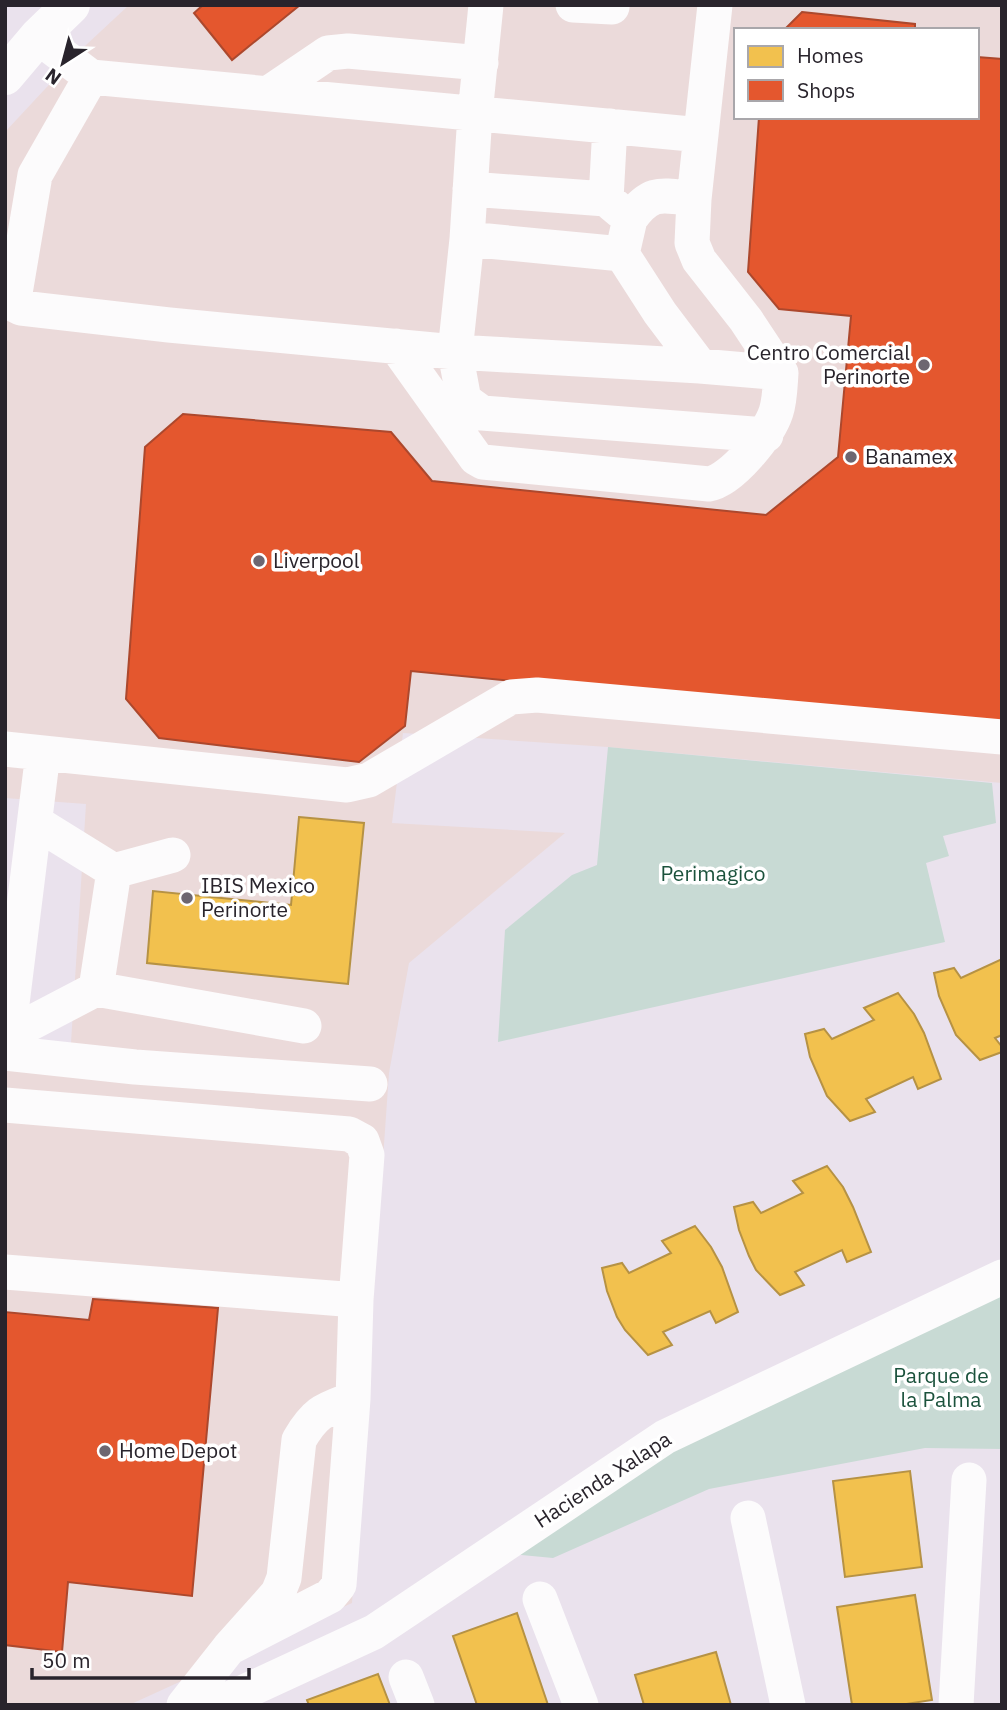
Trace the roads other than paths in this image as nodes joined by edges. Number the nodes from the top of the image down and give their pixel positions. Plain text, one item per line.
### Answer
1 (71, 5) edge
2 (486, 5) edge
3 (573, 5) edge
4 (612, 5) edge
5 (715, 5) edge
6 (38, 37) junction
7 (481, 63) junction
8 (5, 76) edge
9 (91, 77) junction
10 (269, 93) junction
11 (475, 114) junction
12 (610, 126) junction
13 (701, 135) junction
14 (470, 189) junction
15 (694, 199) junction
16 (618, 209) junction
17 (16, 223) edge
18 (467, 239) junction
19 (622, 254) junction
20 (396, 346) junction
21 (454, 352) junction
22 (700, 366) junction
23 (781, 373) junction
24 (766, 435) junction
25 (1002, 737) edge
26 (5, 749) edge
27 (43, 753) junction
28 (35, 822) junction
29 (173, 855) dead end
30 (114, 871) junction
31 (96, 989) junction
32 (304, 1026) dead end
33 (7, 1047) edge
34 (135, 1067) junction
35 (370, 1084) dead end
36 (5, 1105) edge
37 (129, 1115) junction
38 (5, 1272) edge
39 (1002, 1277) edge
40 (356, 1300) junction
41 (353, 1399) junction
42 (969, 1480) dead end
43 (748, 1518) dead end
44 (540, 1599) dead end
45 (229, 1648) junction
46 (184, 1705) edge
47 (216, 1705) edge
48 (581, 1705) edge
49 (788, 1705) edge
50 (957, 1705) edge

1 - 6 main road
2 - 7 street
3 - 4 street
5 - 13 street
6 - 8 main road
6 - 9 street
7 - 10 street
7 - 11 street
9 - 10 street
9 - 17 street
10 - 11 street
11 - 12 street
11 - 14 street
12 - 13 street
12 - 16 street
13 - 15 street
14 - 16 street
14 - 18 street
15 - 16 street
15 - 23 street
16 - 19 street
17 - 20 street
18 - 19 street
18 - 21 street
19 - 22 street
20 - 21 street
20 - 24 street
21 - 22 street
21 - 24 street
22 - 23 street
23 - 24 street
25 - 27 street
26 - 27 street
27 - 28 street
28 - 30 street
28 - 33 street
29 - 30 street
30 - 31 street
31 - 32 street
31 - 33 street
33 - 34 street
34 - 35 street
34 - 37 street
36 - 37 street
37 - 40 street
38 - 40 street
39 - 47 street, Hacienda Xalapa
40 - 41 street
41 - 45 street
41 - 45 street
42 - 50 street
43 - 49 street
44 - 48 street
45 - 46 street

